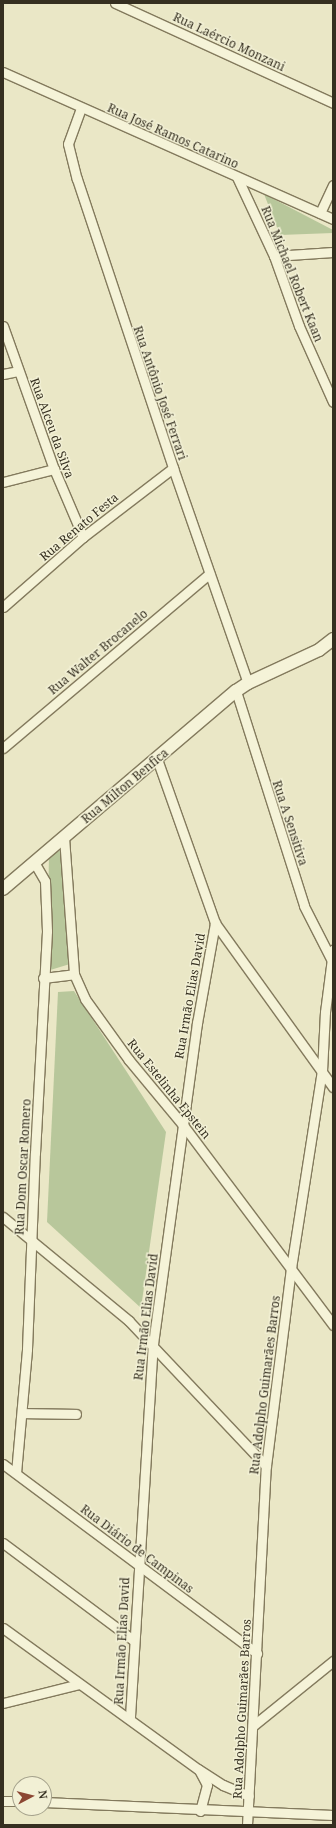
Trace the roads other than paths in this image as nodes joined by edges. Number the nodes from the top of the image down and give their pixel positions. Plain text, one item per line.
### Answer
1 (114, 3) edge
2 (3, 72) edge
3 (333, 103) edge
4 (81, 108) junction
5 (237, 177) junction
6 (333, 185) edge
7 (320, 213) junction
8 (333, 219) edge
9 (332, 249) edge
10 (274, 256) junction
11 (3, 326) edge
12 (18, 371) junction
13 (3, 374) edge
14 (333, 402) edge
15 (173, 468) junction
16 (54, 469) junction
17 (3, 482) edge
18 (83, 537) junction
19 (209, 574) junction
20 (3, 607) edge
21 (333, 639) edge
22 (248, 683) junction
23 (236, 691) junction
24 (3, 748) edge
25 (157, 759) junction
26 (64, 837) junction
27 (35, 864) junction
28 (3, 889) edge
29 (215, 923) junction
30 (332, 954) edge
31 (74, 974) junction
32 (43, 978) junction
33 (322, 1071) junction
34 (333, 1087) edge
35 (183, 1124) junction
36 (3, 1217) edge
37 (31, 1241) junction
38 (291, 1268) junction
39 (333, 1325) edge
40 (153, 1344) junction
41 (22, 1413) junction
42 (76, 1414) dead end
43 (3, 1464) edge
44 (266, 1466) junction
45 (16, 1473) junction
46 (3, 1543) edge
47 (138, 1567) junction
48 (3, 1628) edge
49 (133, 1640) junction
50 (257, 1653) junction
51 (333, 1661) edge
52 (79, 1684) junction
53 (3, 1703) edge
54 (130, 1717) junction
55 (254, 1725) junction
56 (198, 1769) junction
57 (249, 1796) junction
58 (52, 1802) edge
59 (200, 1811) junction
60 (248, 1813) junction
61 (333, 1815) edge
62 (247, 1825) edge

1 - 3 street, Rua Laércio Monzani
2 - 4 street, Rua José Ramos Catarino
4 - 5 street, Rua José Ramos Catarino
4 - 15 street, Rua Antônio José Ferrari
5 - 7 street, Rua José Ramos Catarino
5 - 10 street, Rua Michael Robert Kaan
6 - 7 street
7 - 8 street, Rua José Ramos Catarino
9 - 10 street
10 - 14 street, Rua Michael Robert Kaan
11 - 12 street, Rua Alceu da Silva
12 - 13 street
12 - 16 street, Rua Alceu da Silva
15 - 18 street, Rua Renato Festa
15 - 19 street, Rua Antônio José Ferrari
16 - 17 street
16 - 18 street, Rua Alceu da Silva
18 - 20 street, Rua Renato Festa
19 - 22 street, Rua Antônio José Ferrari
19 - 24 street, Rua Walter Brocanelo
21 - 22 street, Rua Milton Benfica
22 - 23 street, Rua Milton Benfica
23 - 25 street, Rua Milton Benfica
23 - 30 street, Rua A Sensitiva
25 - 26 street, Rua Milton Benfica
25 - 29 street
26 - 27 street, Rua Milton Benfica
26 - 31 street, Rua Estelinha Epstein
27 - 28 street, Rua Milton Benfica
27 - 32 street, Rua Dom Oscar Romero
29 - 33 street
29 - 35 street, Rua Irmão Elias David
30 - 33 street, Rua Adolpho Guimarães Barros
31 - 32 street
31 - 35 street, Rua Estelinha Epstein
32 - 37 street, Rua Dom Oscar Romero
33 - 34 street
33 - 38 street, Rua Adolpho Guimarães Barros
35 - 38 street, Rua Estelinha Epstein
35 - 40 street, Rua Irmão Elias David
36 - 37 street
37 - 40 street
37 - 41 street, Rua Dom Oscar Romero
38 - 39 street, Rua Estelinha Epstein
38 - 44 street, Rua Adolpho Guimarães Barros
40 - 44 street
40 - 47 street, Rua Irmão Elias David
41 - 42 street
41 - 45 street, Rua Dom Oscar Romero
43 - 45 street, Rua Diário de Campinas
44 - 50 street, Rua Adolpho Guimarães Barros
45 - 47 street, Rua Diário de Campinas
46 - 49 street
47 - 49 street, Rua Irmão Elias David
47 - 50 street, Rua Diário de Campinas
48 - 52 street
49 - 54 street, Rua Irmão Elias David
50 - 55 street, Rua Adolpho Guimarães Barros
51 - 55 street
52 - 53 street
52 - 54 street
54 - 56 street
55 - 57 street, Rua Adolpho Guimarães Barros
56 - 57 street
56 - 59 street
57 - 60 street, Rua Adolpho Guimarães Barros
58 - 59 street
59 - 60 street
60 - 61 street
60 - 62 street, Rua Adolpho Guimarães Barros

